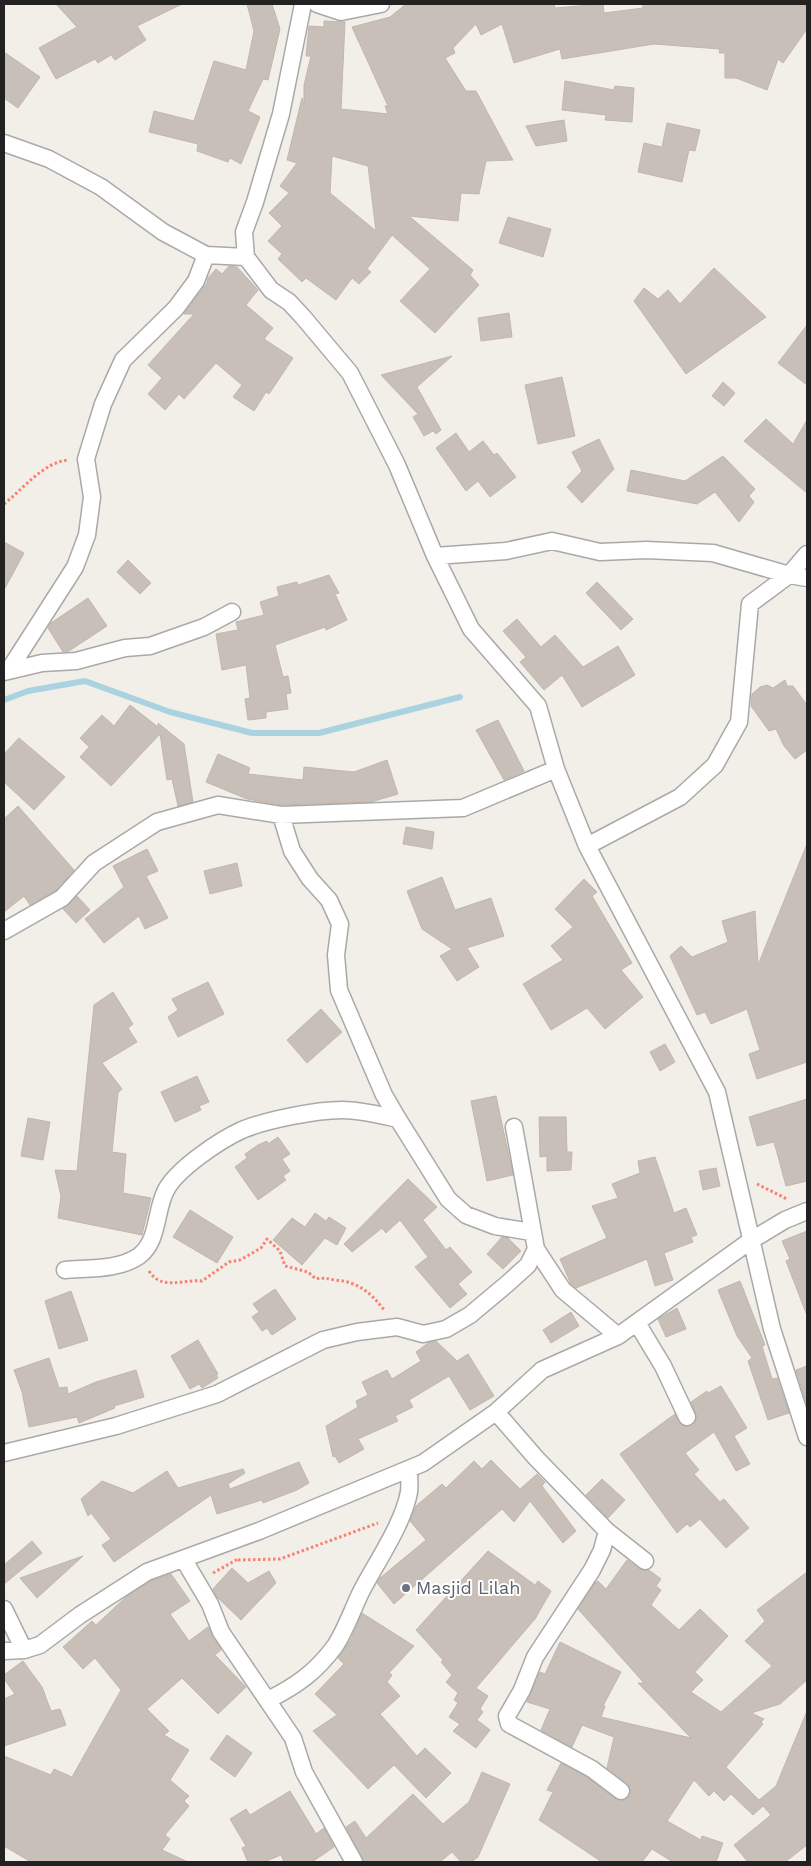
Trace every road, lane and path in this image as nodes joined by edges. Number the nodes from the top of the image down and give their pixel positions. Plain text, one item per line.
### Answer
1 (303, 4) edge
2 (317, 4) edge
3 (380, 4) edge
4 (4, 143) edge
5 (206, 255) junction
6 (246, 257) junction
7 (86, 459) junction
8 (4, 504) edge
9 (807, 554) edge
10 (435, 556) junction
11 (789, 575) junction
12 (807, 578) edge
13 (232, 612) dead end
14 (6, 672) edge
15 (556, 769) junction
16 (281, 815) junction
17 (587, 846) junction
18 (4, 931) edge
19 (398, 1120) junction
20 (514, 1127) dead end
21 (736, 1170) junction
22 (792, 1200) dead end
23 (807, 1211) edge
24 (531, 1232) junction
25 (750, 1241) junction
26 (536, 1248) junction
27 (139, 1255) junction
28 (65, 1270) dead end
29 (637, 1323) junction
30 (397, 1327) junction
31 (618, 1336) junction
32 (496, 1412) junction
33 (687, 1417) dead end
34 (807, 1437) edge
35 (4, 1453) edge
36 (409, 1469) junction
37 (400, 1515) junction
38 (607, 1531) junction
39 (184, 1560) junction
40 (238, 1560) dead end
41 (645, 1561) dead end
42 (4, 1610) edge
43 (24, 1650) junction
44 (4, 1651) edge
45 (268, 1700) junction
46 (622, 1791) dead end
47 (354, 1862) edge

1 - 6 street
2 - 3 street
4 - 5 street
5 - 6 street
5 - 7 street
6 - 10 street
7 - 8 path
7 - 14 street
9 - 11 street
10 - 11 street
10 - 15 street
11 - 12 street
11 - 17 street
13 - 14 street
15 - 16 street
15 - 17 street
16 - 18 street
16 - 19 street
17 - 21 street
19 - 24 street
19 - 27 street
20 - 24 street
21 - 22 path
21 - 25 street
23 - 25 street
24 - 26 street
25 - 29 street
25 - 34 street
26 - 30 street
26 - 31 street
27 - 28 street
27 - 30 path
29 - 31 street
29 - 33 street
30 - 35 street
31 - 32 street
32 - 36 street
32 - 38 street
36 - 37 street
36 - 39 street
37 - 40 path
37 - 45 street
38 - 41 street
38 - 46 street
39 - 43 street
39 - 45 street
42 - 43 street
43 - 44 street
45 - 47 street

